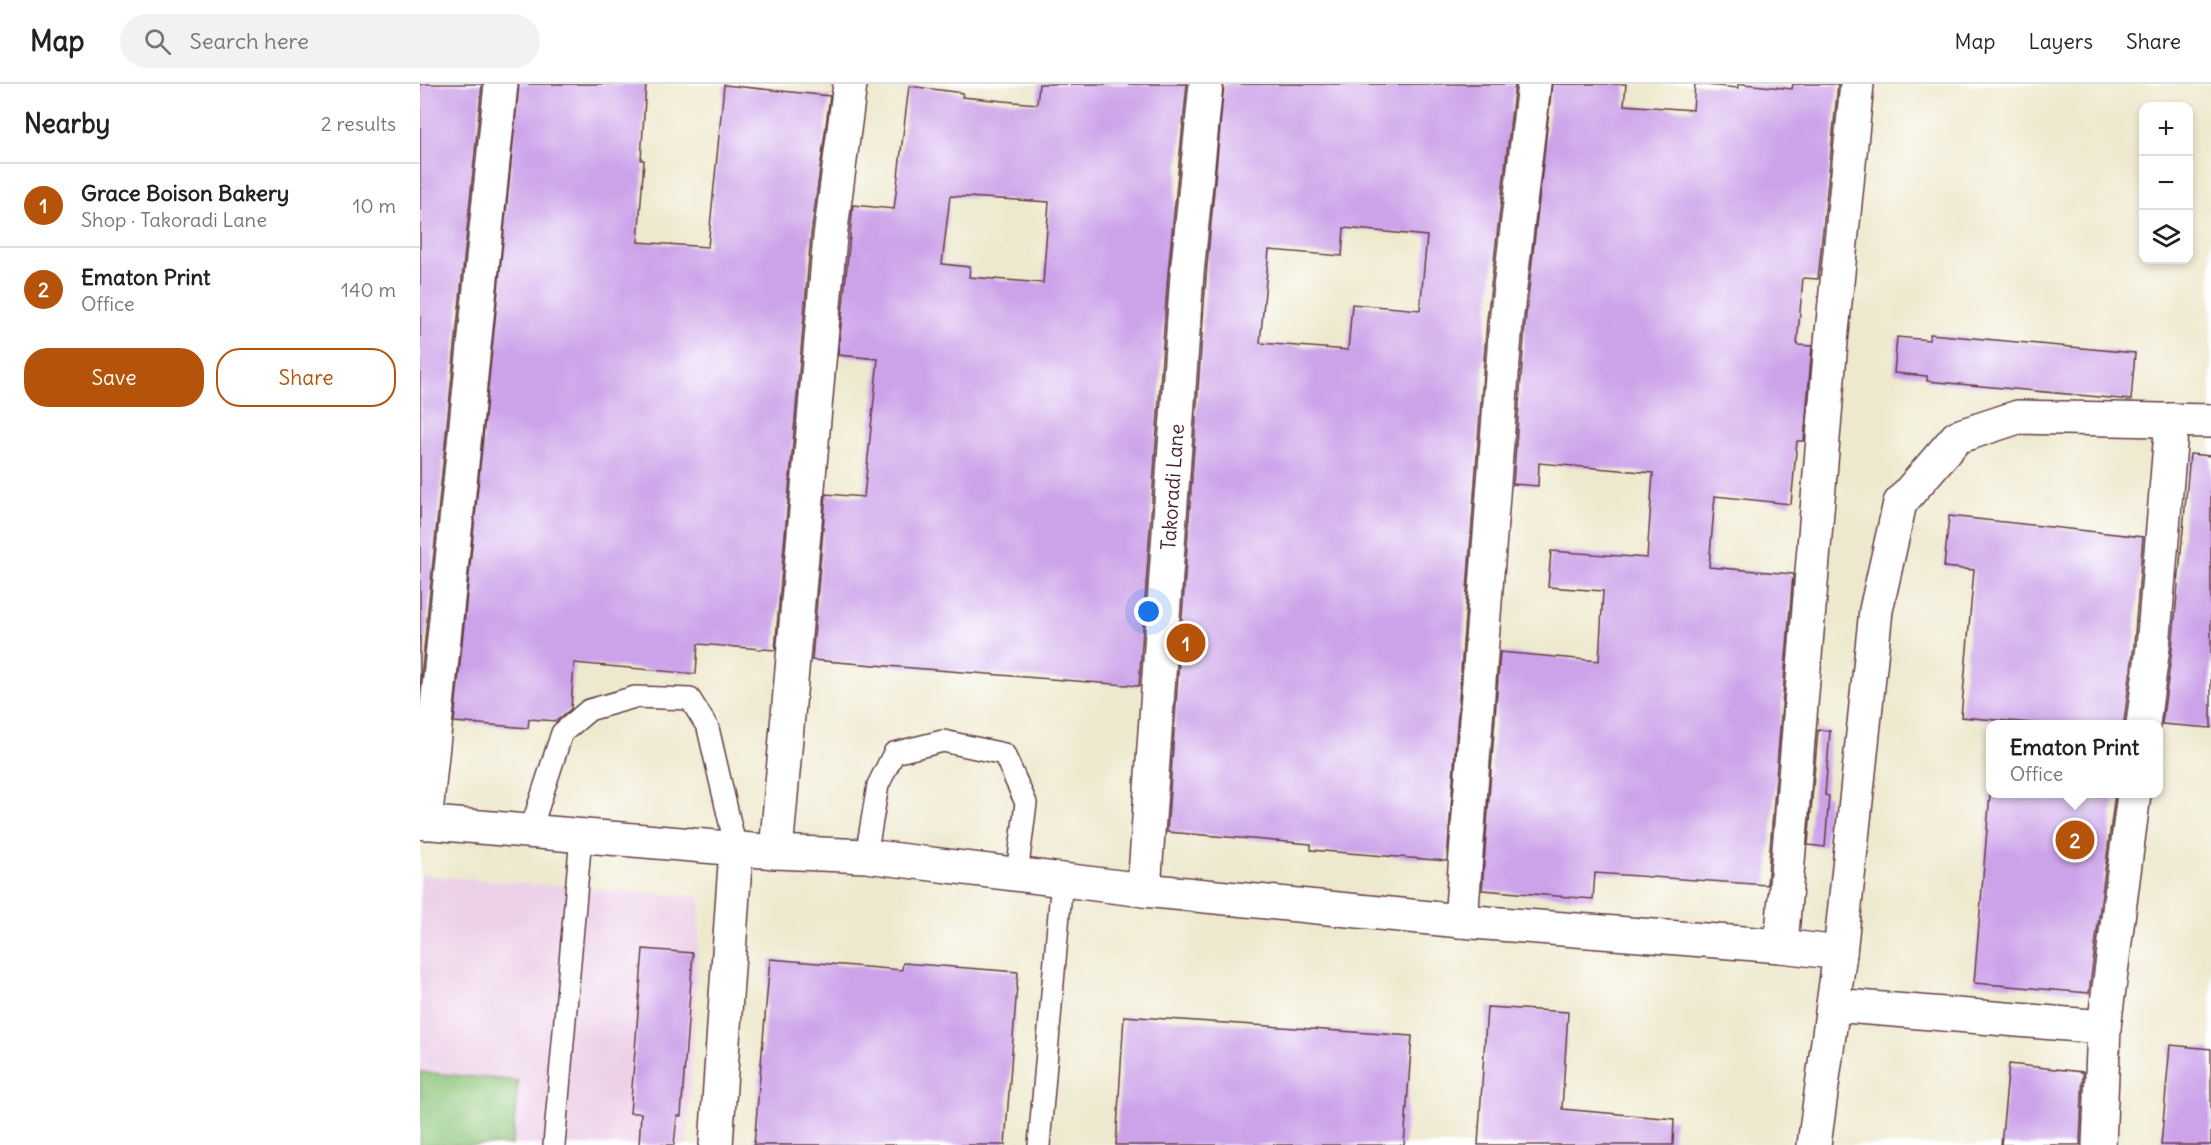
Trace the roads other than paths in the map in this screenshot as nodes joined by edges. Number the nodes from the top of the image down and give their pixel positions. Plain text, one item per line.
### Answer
1 (501, 84) edge
2 (850, 84) edge
3 (1206, 84) edge
4 (1534, 84) edge
5 (1857, 84) edge
6 (2172, 420) junction
7 (2211, 422) edge
8 (2143, 720) edge
9 (2133, 798) edge
10 (422, 823) edge
11 (530, 832) junction
12 (581, 836) junction
13 (736, 849) junction
14 (776, 852) junction
15 (866, 856) junction
16 (1017, 874) junction
17 (1062, 879) junction
18 (1144, 890) junction
19 (1461, 921) junction
20 (1781, 946) junction
21 (1840, 953) junction
22 (1833, 1005) junction
23 (2104, 1028) junction
24 (554, 1145) edge
25 (716, 1145) edge
26 (1039, 1145) edge
27 (1814, 1145) edge
28 (2099, 1145) edge

1 - 10 street
2 - 14 street
3 - 18 street, Takoradi Lane
4 - 19 street
5 - 20 street
6 - 7 street
6 - 8 street
6 - 21 street
9 - 23 street
10 - 11 street
11 - 12 street
11 - 13 lane
12 - 13 street
12 - 24 lane
13 - 14 street
13 - 25 street
14 - 15 street
15 - 16 street
15 - 16 lane
16 - 17 street
17 - 18 street
17 - 26 lane
18 - 19 street
19 - 20 street
20 - 21 street
21 - 22 street
22 - 23 street
22 - 27 street
23 - 28 street

